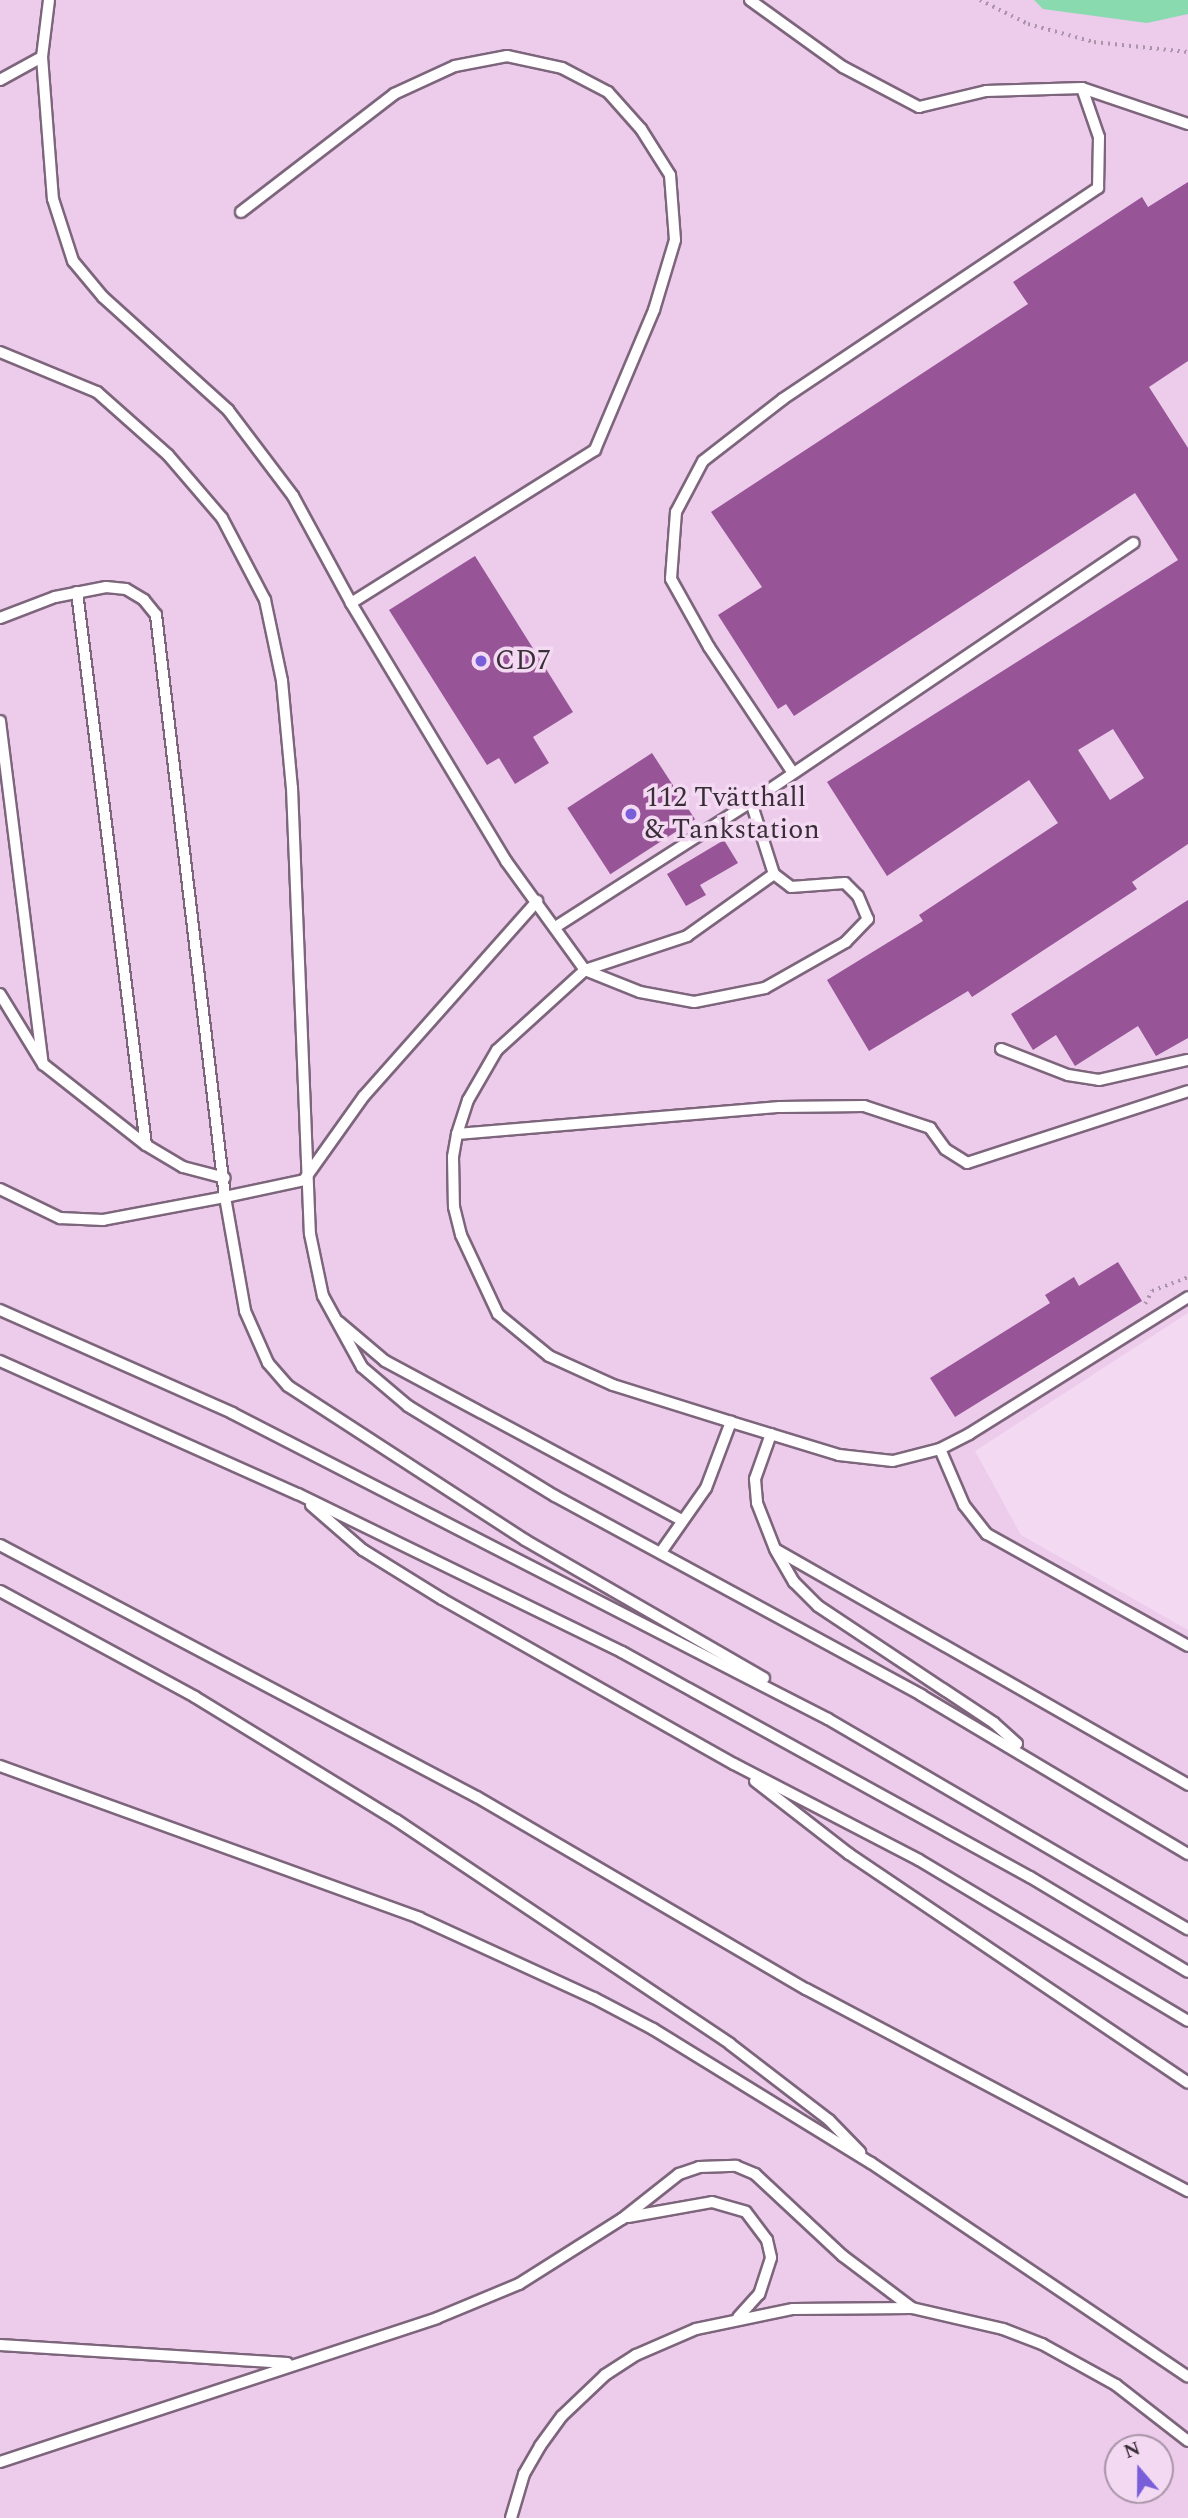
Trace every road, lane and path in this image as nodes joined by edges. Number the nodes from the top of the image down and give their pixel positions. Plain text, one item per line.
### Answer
1 (50, 0) edge
2 (750, 0) edge
3 (980, 0) edge
4 (1188, 52) edge
5 (42, 57) junction
6 (0, 80) edge
7 (1082, 88) junction
8 (1188, 124) edge
9 (241, 212) dead end
10 (0, 352) edge
11 (1133, 543) dead end
12 (77, 592) junction
13 (351, 603) junction
14 (0, 618) edge
15 (0, 721) edge
16 (793, 773) junction
17 (751, 802) junction
18 (774, 874) junction
19 (537, 901) junction
20 (557, 926) junction
21 (585, 970) junction
22 (0, 994) edge
23 (1001, 1049) dead end
24 (1188, 1060) edge
25 (43, 1064) junction
26 (1188, 1091) edge
27 (457, 1134) junction
28 (146, 1145) junction
29 (225, 1178) junction
30 (304, 1180) junction
31 (0, 1189) edge
32 (225, 1198) junction
33 (1188, 1276) edge
34 (1188, 1297) edge
35 (1145, 1305) dead end
36 (0, 1310) edge
37 (332, 1316) junction
38 (0, 1361) edge
39 (731, 1422) junction
40 (771, 1434) junction
41 (940, 1450) junction
42 (298, 1494) junction
43 (682, 1520) junction
44 (0, 1545) edge
45 (775, 1549) junction
46 (661, 1552) junction
47 (0, 1591) edge
48 (1188, 1646) edge
49 (828, 1719) junction
50 (1031, 1757) junction
51 (734, 1764) junction
52 (0, 1766) edge
53 (1188, 1785) edge
54 (1188, 1854) edge
55 (1188, 1929) edge
56 (1188, 1972) edge
57 (1188, 2021) edge
58 (1188, 2083) edge
59 (871, 2163) junction
60 (1188, 2191) edge
61 (622, 2219) junction
62 (912, 2308) junction
63 (738, 2317) junction
64 (0, 2345) edge
65 (292, 2364) junction
66 (1188, 2377) edge
67 (1188, 2441) edge
68 (0, 2462) edge
69 (511, 2518) edge

1 - 5 lane
2 - 7 lane
3 - 4 path
5 - 6 lane
5 - 13 lane
7 - 8 lane
7 - 16 lane
9 - 13 lane
10 - 30 lane
11 - 16 lane
12 - 14 lane
12 - 28 lane
12 - 29 lane
13 - 19 lane
15 - 25 lane
16 - 17 lane
17 - 18 lane
17 - 20 lane
18 - 21 lane
18 - 21 lane
19 - 20 lane
19 - 30 lane
20 - 21 lane
21 - 27 lane
22 - 25 lane
23 - 24 lane
25 - 28 lane
26 - 27 lane
27 - 39 lane
28 - 29 lane
29 - 32 lane
30 - 32 lane
30 - 37 lane
31 - 32 lane
32 - 49 lane
33 - 35 path
34 - 41 lane
36 - 49 lane
37 - 43 lane
37 - 46 lane
38 - 42 lane
39 - 40 lane
39 - 43 lane
40 - 41 lane
40 - 45 lane
41 - 48 lane
42 - 51 lane
42 - 56 lane
43 - 46 lane
44 - 60 lane
45 - 50 lane
45 - 53 lane
46 - 50 lane
47 - 59 lane
49 - 55 lane
50 - 54 lane
51 - 57 lane
51 - 58 lane
52 - 59 lane
59 - 66 lane
61 - 62 lane
61 - 63 lane
61 - 65 lane
62 - 63 lane
62 - 67 lane
63 - 69 lane
64 - 65 lane
65 - 68 lane

